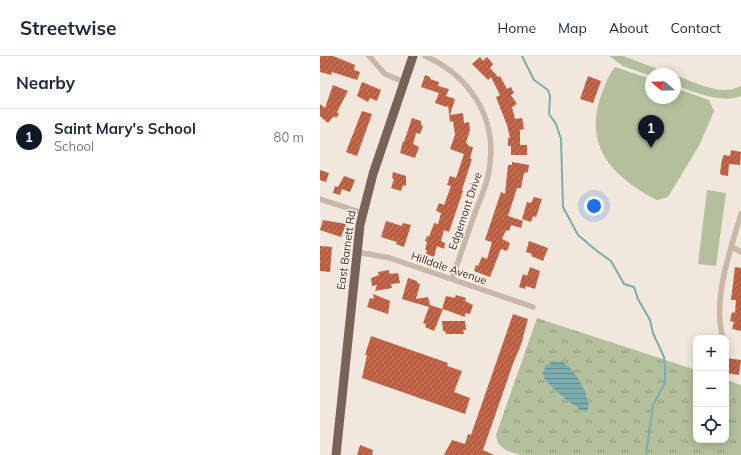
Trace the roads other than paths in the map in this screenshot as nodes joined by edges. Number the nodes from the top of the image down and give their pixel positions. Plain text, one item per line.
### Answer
1 (369, 56) edge
2 (413, 56) edge
3 (425, 56) edge
4 (404, 82) junction
5 (320, 199) edge
6 (363, 214) junction
7 (741, 214) edge
8 (732, 247) junction
9 (357, 252) junction
10 (741, 252) edge
11 (452, 279) junction
12 (533, 307) dead end
13 (723, 335) edge
14 (336, 455) edge

1 - 4 street
2 - 4 main road, East Barnett Rd
3 - 11 street, Edgemont Drive
4 - 6 main road, East Barnett Rd
5 - 6 street
6 - 9 main road, East Barnett Rd
7 - 8 street
8 - 10 street
8 - 13 street
9 - 11 street, Hilldale Avenue
9 - 14 main road, East Barnett Rd
11 - 12 street, Hilldale Avenue

